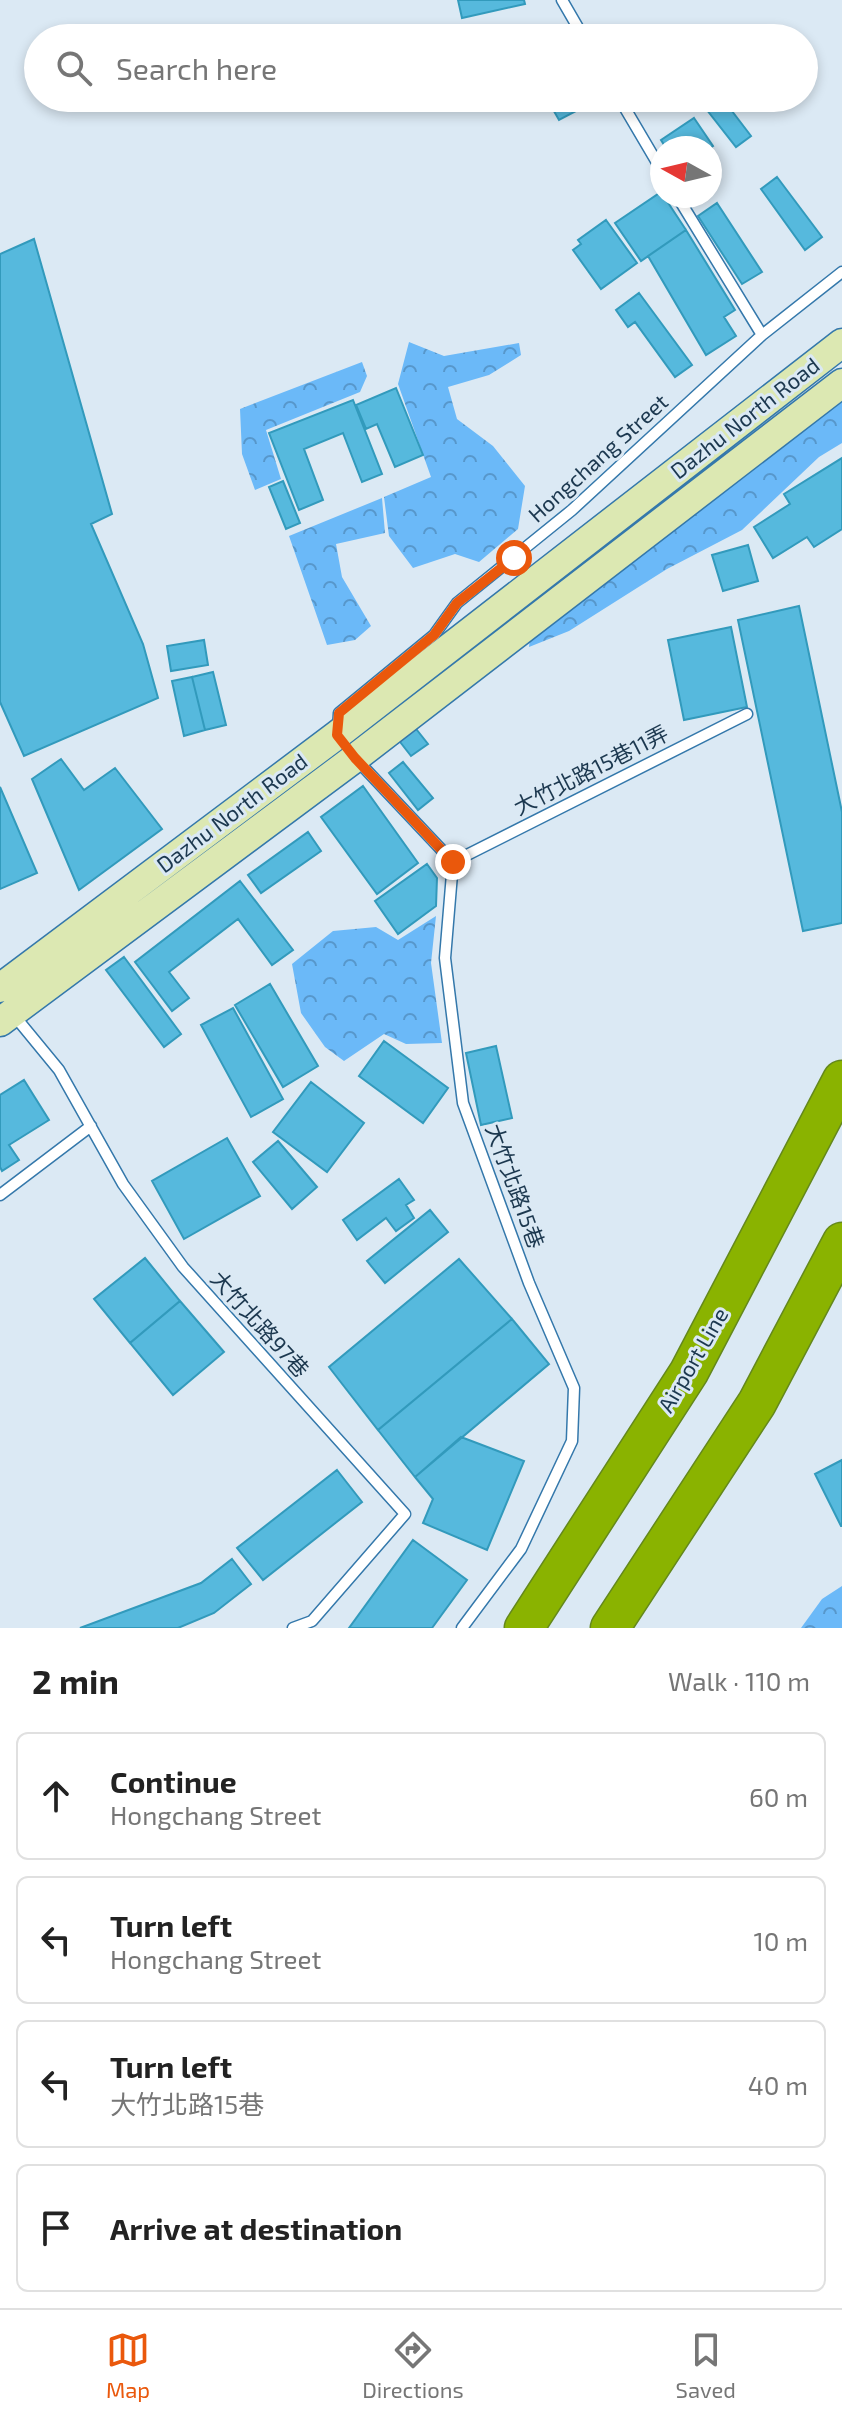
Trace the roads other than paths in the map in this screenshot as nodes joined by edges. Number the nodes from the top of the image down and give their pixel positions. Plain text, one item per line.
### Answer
1 (562, 0) edge
2 (576, 24) edge
3 (627, 112) edge
4 (650, 151) edge
5 (684, 208) edge
6 (842, 272) edge
7 (762, 335) junction
8 (842, 343) edge
9 (842, 383) edge
10 (747, 714) dead end
11 (337, 735) junction
12 (355, 758) junction
13 (453, 862) junction
14 (4, 1007) edge
15 (842, 1080) edge
16 (91, 1126) junction
17 (0, 1195) edge
18 (842, 1242) edge
19 (293, 1628) edge
20 (462, 1628) edge
21 (524, 1628) edge
22 (610, 1628) edge

1 - 2 lane
3 - 4 lane
5 - 7 lane
6 - 7 lane, Hongchang Street
7 - 11 lane, Hongchang Street
8 - 11 street, Dazhu North Road
9 - 12 street, Dazhu North Road
10 - 13 lane, 大竹北路15巷11弄
11 - 12 lane
11 - 14 street, Dazhu North Road
12 - 13 lane
12 - 14 street, Dazhu North Road
13 - 20 lane, 大竹北路15巷
14 - 16 lane, 大竹北路97巷
15 - 21 highway, Airport Line
16 - 17 lane
16 - 19 lane, 大竹北路97巷
18 - 22 highway

